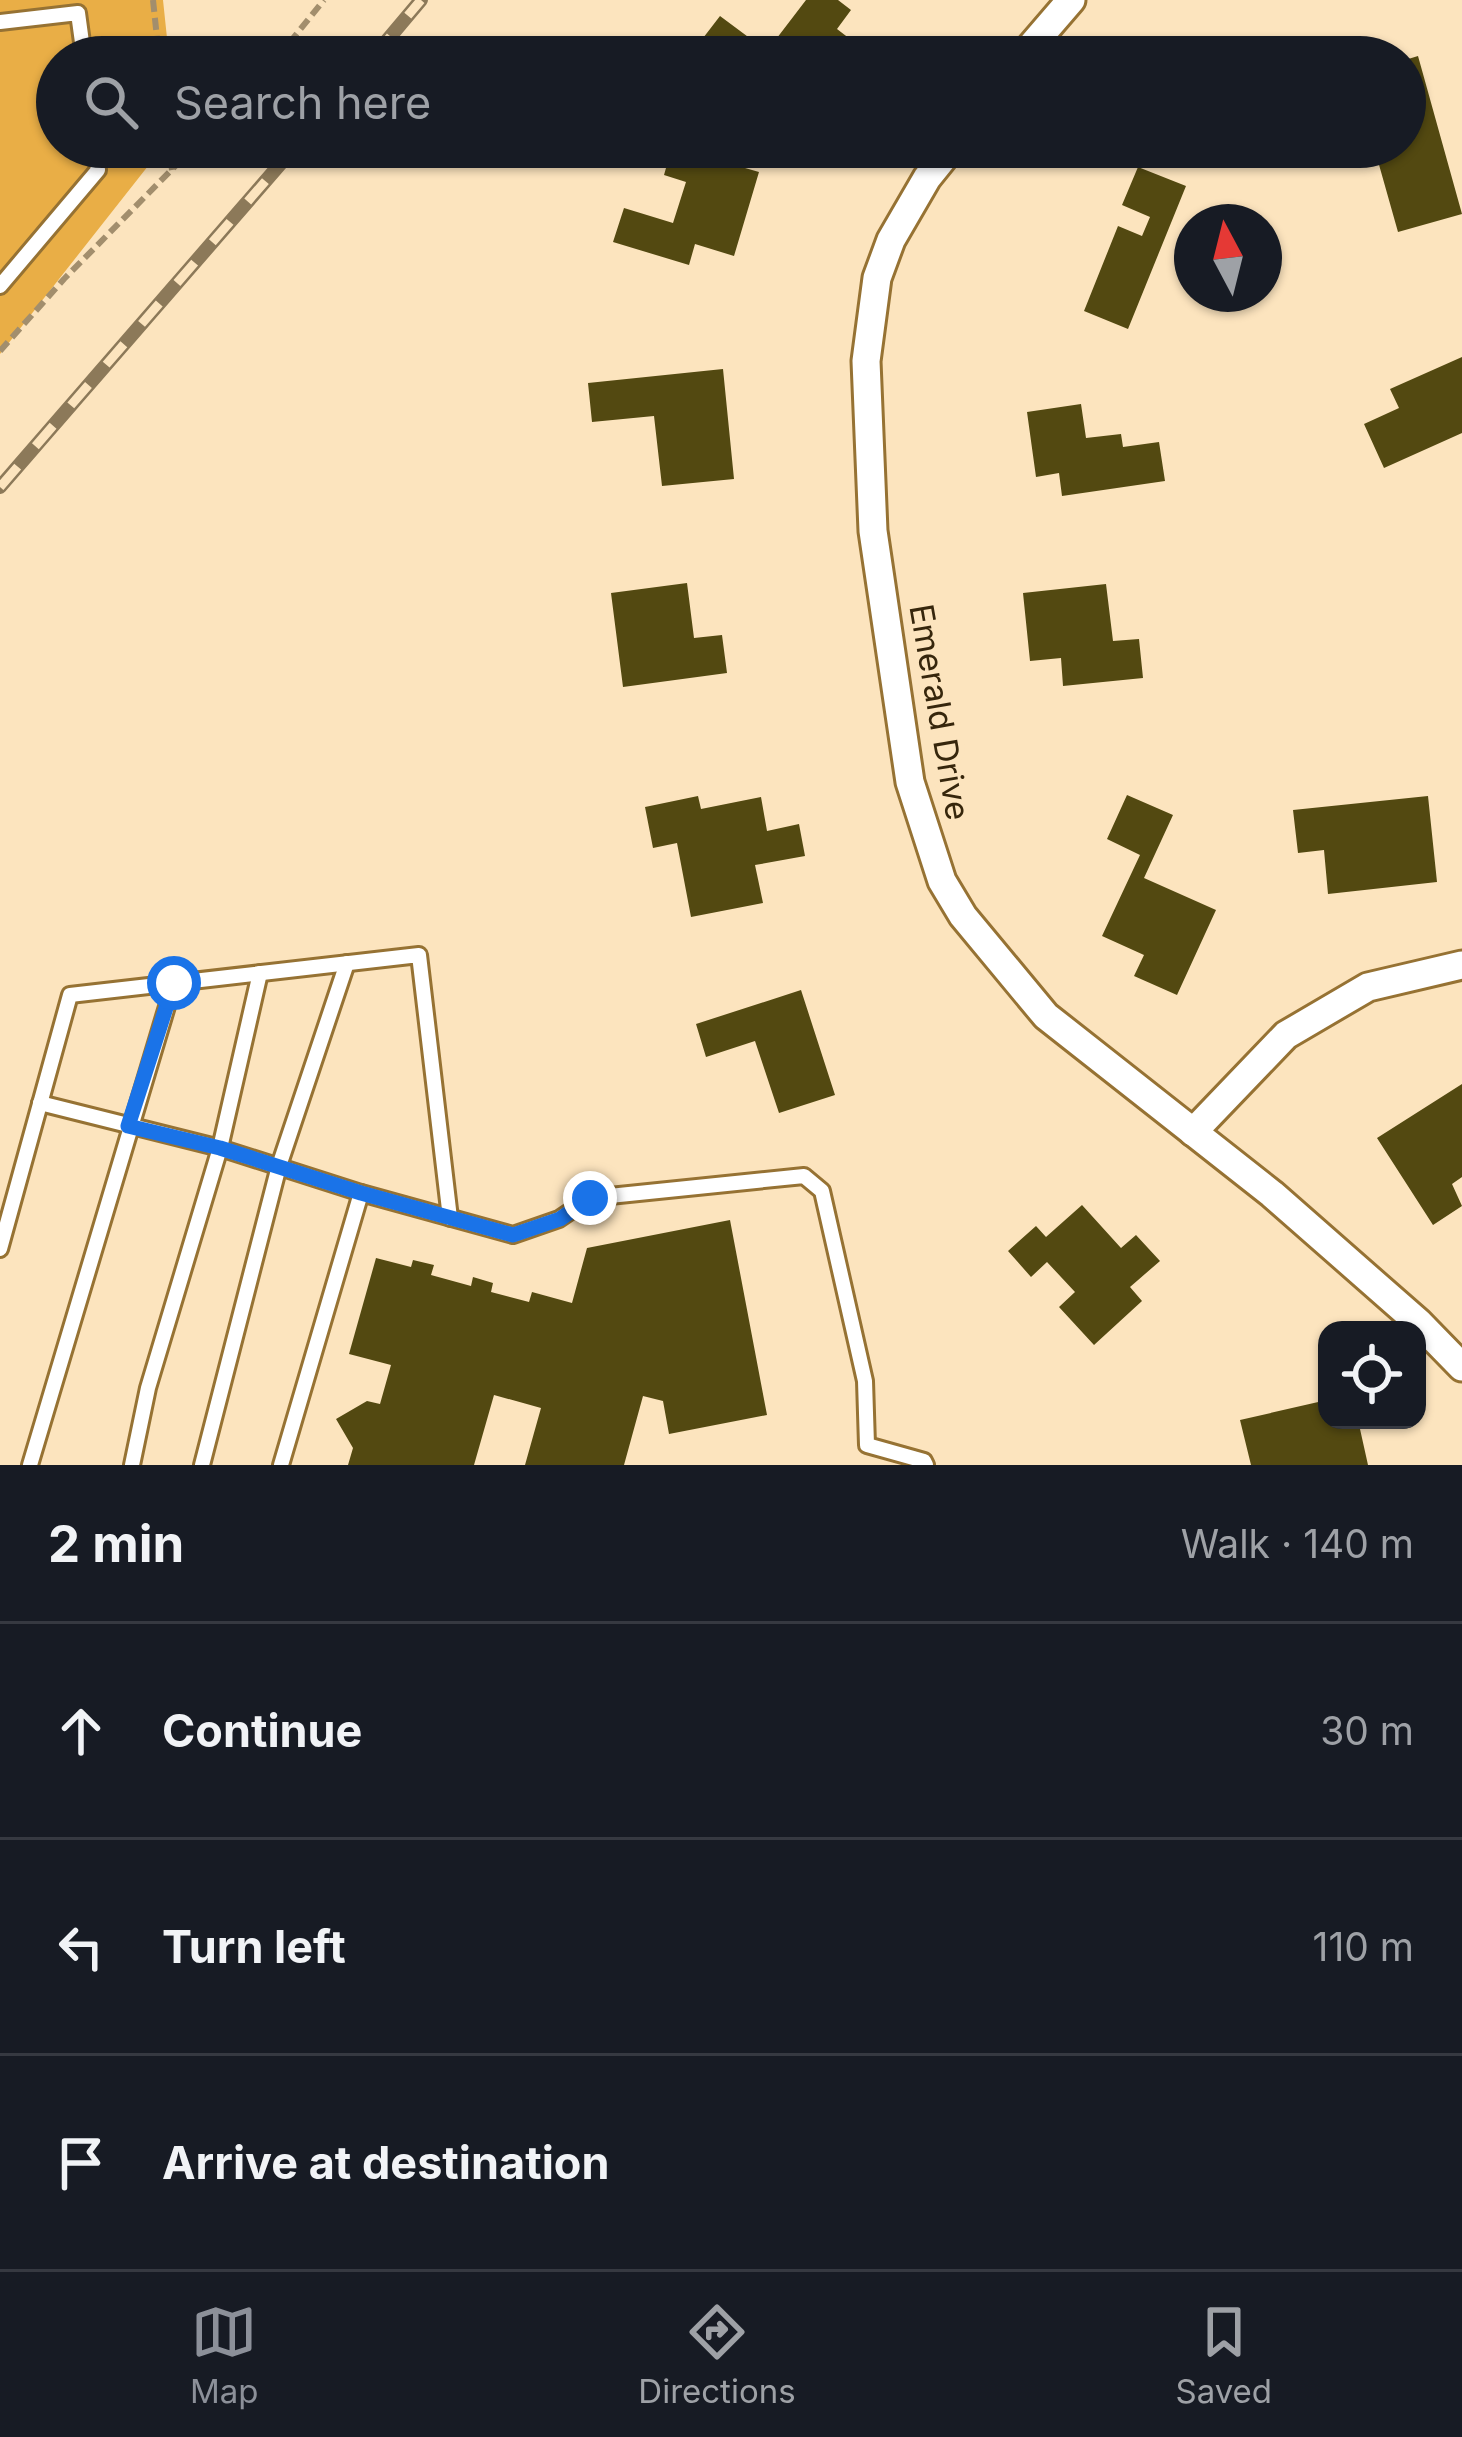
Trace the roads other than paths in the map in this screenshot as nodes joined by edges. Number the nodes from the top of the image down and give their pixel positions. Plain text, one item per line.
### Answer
1 (1071, 0) edge
2 (0, 22) edge
3 (81, 36) edge
4 (1040, 36) edge
5 (98, 168) edge
6 (935, 168) edge
7 (0, 286) edge
8 (347, 963) junction
9 (1462, 965) edge
10 (260, 973) junction
11 (174, 983) junction
12 (40, 1103) junction
13 (128, 1126) junction
14 (1193, 1132) junction
15 (220, 1148) junction
16 (280, 1166) junction
17 (361, 1193) junction
18 (450, 1218) junction
19 (0, 1249) edge
20 (1462, 1367) edge
21 (30, 1465) edge
22 (131, 1465) edge
23 (202, 1465) edge
24 (281, 1465) edge
25 (926, 1465) edge

1 - 4 street
2 - 3 lane
5 - 7 lane
6 - 14 street, Emerald Drive
8 - 10 lane
8 - 16 lane
8 - 18 lane
9 - 14 street
10 - 11 lane
10 - 15 lane
11 - 12 lane
11 - 13 lane
12 - 13 lane
12 - 19 lane
13 - 15 lane
13 - 21 lane
14 - 20 street, Emerald Drive
15 - 16 lane
15 - 22 lane
16 - 17 lane
16 - 23 lane
17 - 18 lane
17 - 24 lane
18 - 25 lane

